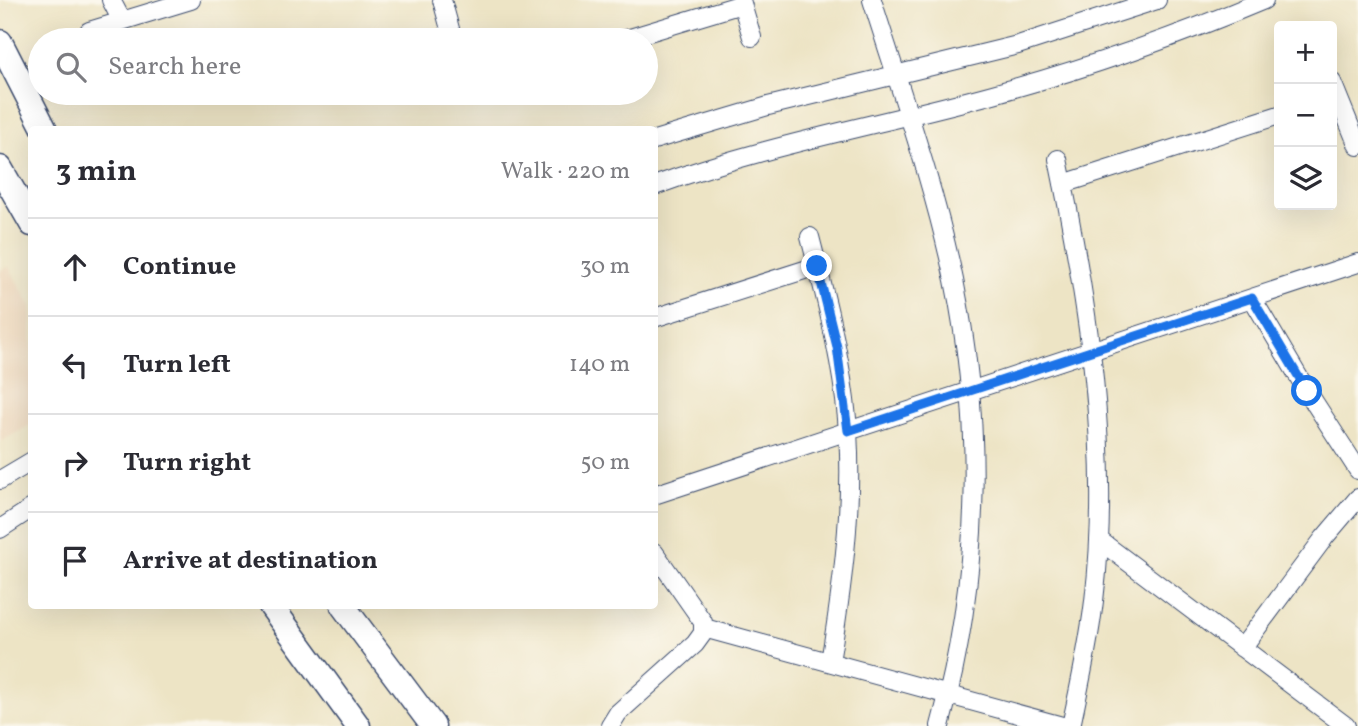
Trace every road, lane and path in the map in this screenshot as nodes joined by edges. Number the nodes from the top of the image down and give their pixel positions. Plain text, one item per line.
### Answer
1 (111, 0) edge
2 (191, 0) edge
3 (442, 0) edge
4 (872, 0) edge
5 (1157, 0) edge
6 (1264, 0) edge
7 (741, 2) edge
8 (122, 21) junction
9 (99, 28) edge
10 (450, 28) edge
11 (658, 29) edge
12 (752, 37) dead end
13 (0, 42) edge
14 (896, 76) junction
15 (28, 97) edge
16 (1337, 99) edge
17 (32, 105) edge
18 (908, 116) junction
19 (1274, 117) edge
20 (43, 126) edge
21 (658, 139) edge
22 (1358, 146) edge
23 (1058, 159) dead end
24 (0, 167) edge
25 (1063, 184) junction
26 (658, 185) edge
27 (28, 217) edge
28 (810, 237) dead end
29 (1358, 263) edge
30 (817, 266) junction
31 (1252, 298) junction
32 (658, 317) edge
33 (1092, 351) junction
34 (970, 391) junction
35 (848, 431) junction
36 (28, 464) edge
37 (1358, 470) edge
38 (0, 481) edge
39 (658, 494) edge
40 (1358, 498) edge
41 (28, 511) edge
42 (0, 529) edge
43 (1099, 540) junction
44 (658, 558) edge
45 (273, 609) edge
46 (345, 609) edge
47 (704, 628) junction
48 (1242, 648) junction
49 (830, 662) junction
50 (949, 695) junction
51 (358, 726) edge
52 (433, 726) edge
53 (610, 726) edge
54 (940, 726) edge
55 (1062, 726) edge
56 (1071, 726) edge
57 (1346, 726) edge

1 - 8 street
2 - 8 street
3 - 10 street
4 - 14 street
5 - 14 street
6 - 18 street
7 - 11 street
7 - 12 street
8 - 9 street
13 - 15 street
14 - 18 street
14 - 21 street
16 - 22 street
17 - 20 street
18 - 26 street
18 - 34 street
19 - 25 street
23 - 25 street
24 - 27 street
25 - 33 street
28 - 30 street
29 - 31 street
30 - 32 street
30 - 35 street
31 - 33 street
31 - 37 street
33 - 34 street
33 - 43 street
34 - 35 street
34 - 50 street
35 - 39 street
35 - 49 street
36 - 38 street
40 - 48 street
41 - 42 street
43 - 48 street
43 - 56 street
44 - 47 street
45 - 51 street
46 - 52 street
47 - 49 street
47 - 53 street
48 - 57 street
49 - 50 street
50 - 54 street
50 - 55 street

